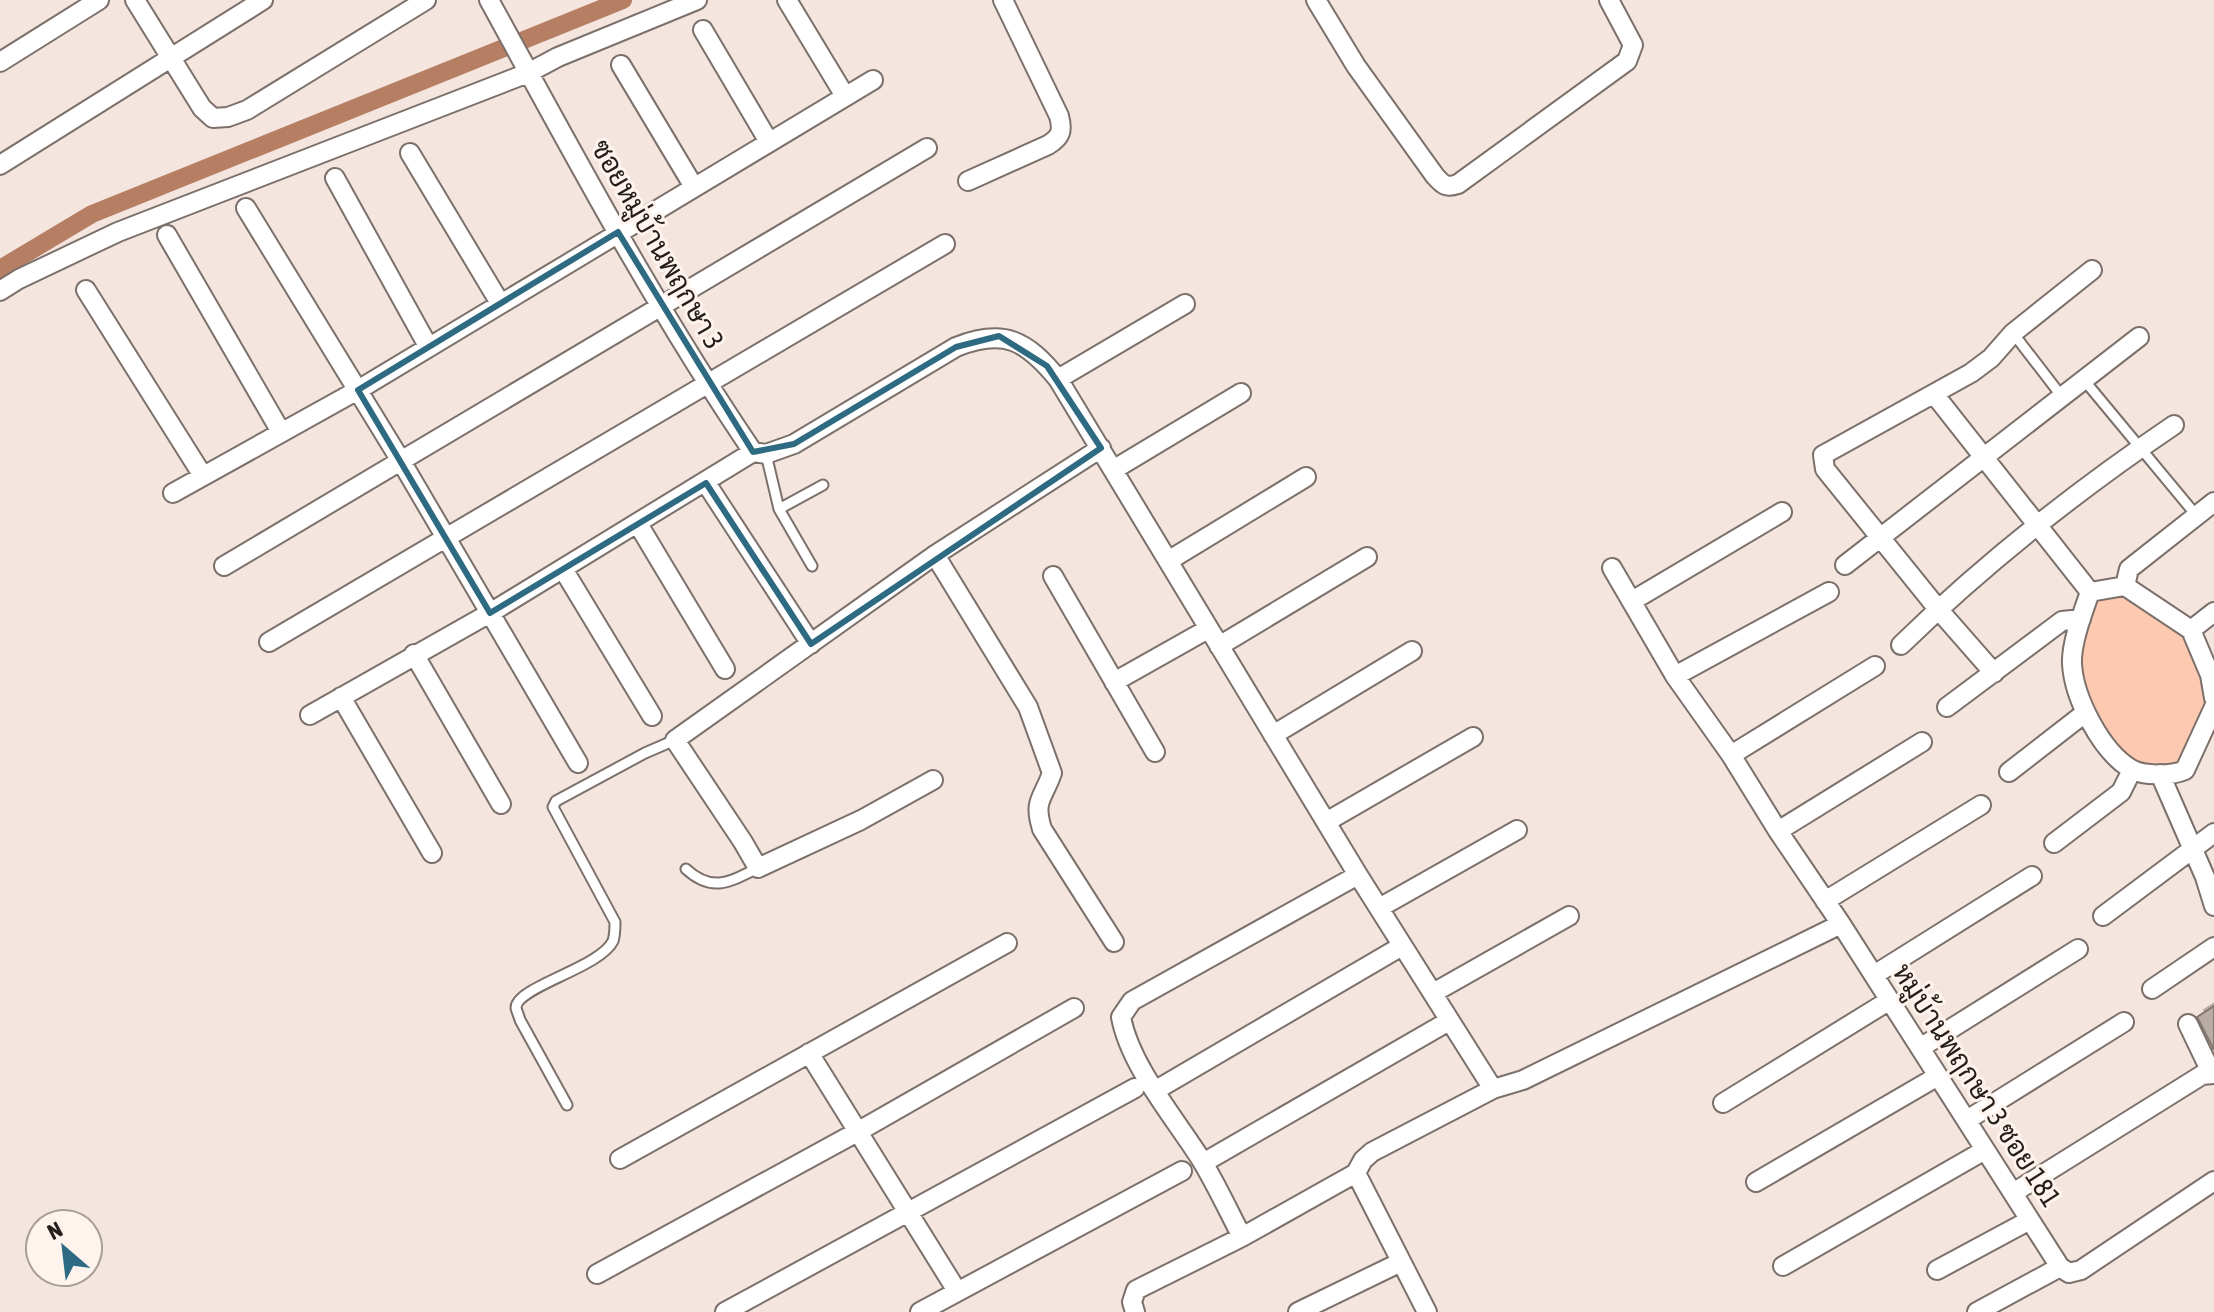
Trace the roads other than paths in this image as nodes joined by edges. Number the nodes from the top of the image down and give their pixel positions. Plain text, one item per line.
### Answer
1 (99, 0) edge
2 (135, 0) edge
3 (263, 0) edge
4 (426, 0) edge
5 (489, 0) edge
6 (697, 0) edge
7 (787, 0) edge
8 (1003, 0) edge
9 (1316, 0) edge
10 (1609, 0) edge
11 (703, 30) dead end
12 (170, 58) junction
13 (0, 62) edge
14 (621, 65) dead end
15 (525, 66) junction
16 (873, 80) dead end
17 (845, 96) junction
18 (769, 142) junction
19 (927, 148) dead end
20 (410, 153) dead end
21 (0, 165) edge
22 (335, 178) dead end
23 (968, 181) dead end
24 (694, 187) junction
25 (246, 208) dead end
26 (618, 232) junction
27 (167, 235) dead end
28 (945, 244) dead end
29 (2092, 270) dead end
30 (86, 290) dead end
31 (0, 291) edge
32 (500, 303) junction
33 (1185, 304) dead end
34 (660, 307) junction
35 (2013, 333) junction
36 (2139, 337) dead end
37 (428, 346) junction
38 (1058, 379) junction
39 (2084, 380) junction
40 (706, 384) junction
41 (358, 390) junction
42 (1241, 393) dead end
43 (1934, 394) junction
44 (2063, 398) junction
45 (2174, 425) dead end
46 (281, 432) junction
47 (2141, 447) junction
48 (1101, 448) junction
49 (760, 453) junction
50 (1985, 458) junction
51 (401, 461) junction
52 (1113, 470) junction
53 (203, 476) junction
54 (1306, 477) dead end
55 (706, 483) junction
56 (823, 485) dead end
57 (173, 493) dead end
58 (2214, 502) edge
59 (779, 509) junction
60 (1782, 512) dead end
61 (2196, 515) junction
62 (638, 524) junction
63 (2038, 527) junction
64 (445, 537) junction
65 (1879, 539) junction
66 (935, 555) junction
67 (1367, 557) dead end
68 (1168, 561) junction
69 (1845, 565) dead end
70 (224, 566) dead end
71 (812, 566) dead end
72 (1612, 568) dead end
73 (563, 569) junction
74 (1053, 576) dead end
75 (2125, 586) junction
76 (1829, 592) dead end
77 (2090, 592) junction
78 (1632, 601) junction
79 (1938, 609) junction
80 (2214, 612) edge
81 (490, 613) junction
82 (2081, 619) junction
83 (1208, 629) junction
84 (2191, 630) junction
85 (269, 642) dead end
86 (811, 644) junction
87 (1901, 645) dead end
88 (1219, 646) junction
89 (1412, 651) dead end
90 (414, 654) junction
91 (1875, 666) dead end
92 (725, 669) dead end
93 (1994, 673) junction
94 (1675, 676) junction
95 (1114, 682) junction
96 (341, 697) junction
97 (2214, 698) edge
98 (1947, 707) dead end
99 (2214, 707) edge
100 (2085, 713) junction
101 (310, 715) dead end
102 (652, 716) dead end
103 (1273, 735) junction
104 (1473, 737) dead end
105 (675, 740) junction
106 (1922, 742) dead end
107 (1155, 752) dead end
108 (1731, 755) junction
109 (578, 763) dead end
110 (2132, 770) junction
111 (2009, 772) dead end
112 (2160, 774) junction
113 (933, 780) dead end
114 (501, 804) dead end
115 (1981, 805) dead end
116 (1326, 822) junction
117 (1517, 830) dead end
118 (1778, 831) junction
119 (2214, 833) edge
120 (2054, 843) dead end
121 (2192, 850) junction
122 (432, 853) dead end
123 (758, 868) junction
124 (686, 869) dead end
125 (1358, 875) junction
126 (2032, 876) dead end
127 (2209, 878) edge
128 (1825, 901) junction
129 (2214, 906) edge
130 (1379, 908) junction
131 (1569, 916) dead end
132 (2103, 916) dead end
133 (1841, 924) junction
134 (1114, 942) dead end
135 (1007, 943) dead end
136 (1402, 946) junction
137 (2214, 947) edge
138 (2078, 949) dead end
139 (1874, 975) junction
140 (2152, 989) dead end
141 (1433, 993) junction
142 (1890, 1000) junction
143 (1074, 1008) dead end
144 (1449, 1021) junction
145 (2124, 1022) dead end
146 (2188, 1024) dead end
147 (1920, 1048) junction
148 (809, 1053) junction
149 (2213, 1073) edge
150 (1938, 1076) junction
151 (1135, 1088) dead end
152 (1493, 1089) junction
153 (1156, 1090) junction
154 (1723, 1103) dead end
155 (567, 1105) dead end
156 (1967, 1120) junction
157 (859, 1131) junction
158 (1985, 1150) junction
159 (620, 1159) dead end
160 (1203, 1163) junction
161 (1182, 1171) dead end
162 (1356, 1173) junction
163 (2214, 1181) edge
164 (1756, 1182) dead end
165 (2013, 1193) junction
166 (908, 1212) junction
167 (2030, 1220) junction
168 (1242, 1237) junction
169 (1401, 1262) junction
170 (1783, 1266) dead end
171 (1937, 1270) dead end
172 (2065, 1270) junction
173 (597, 1274) dead end
174 (957, 1291) junction
175 (725, 1312) edge
176 (920, 1312) edge
177 (1135, 1312) edge
178 (1298, 1312) edge
179 (1427, 1312) edge
180 (1977, 1312) edge

1 - 13 street
2 - 12 street
3 - 12 street
4 - 12 street
5 - 15 street, ซอยหมู่บ้านพฤกษา 3
6 - 15 street
7 - 17 street
8 - 23 street
9 - 10 street
11 - 18 street
12 - 21 street
14 - 24 street
15 - 26 street, ซอยหมู่บ้านพฤกษา 3
15 - 31 street
16 - 17 street
17 - 18 street
18 - 24 street
19 - 34 street
20 - 32 street
22 - 37 street
24 - 26 street
25 - 41 street
26 - 32 street
26 - 34 street, ซอยหมู่บ้านพฤกษา 3
27 - 46 street
28 - 40 street
29 - 35 street
30 - 53 street
32 - 37 street
33 - 38 street
34 - 40 street, ซอยหมู่บ้านพฤกษา 3
34 - 51 street
35 - 43 street
35 - 44 lane
36 - 39 street
37 - 41 street
38 - 48 street
38 - 49 street
39 - 44 street
39 - 47 lane
40 - 49 street, ซอยหมู่บ้านพฤกษา 3
40 - 64 street
41 - 46 street
41 - 51 street
42 - 52 street
43 - 50 street
43 - 65 street
44 - 50 street
45 - 47 street
46 - 53 street
47 - 61 lane
47 - 63 street
48 - 52 street
48 - 66 street
49 - 55 street
49 - 59 lane
50 - 63 street
50 - 65 street
51 - 64 street
51 - 70 street
52 - 68 street
53 - 57 street
54 - 68 street
55 - 62 street
55 - 86 street
56 - 59 lane
58 - 61 street
59 - 71 lane
60 - 78 street
61 - 75 street
62 - 73 street
62 - 92 street
63 - 77 street
63 - 79 street
64 - 81 street
64 - 85 street
65 - 69 street
65 - 79 street
66 - 86 street
66 - 134 street
67 - 88 street
68 - 83 street
72 - 78 street, หมู่บ้านพฤกษา 3 ซอย 181
73 - 81 street
73 - 102 street
74 - 95 street
75 - 77 street
75 - 84 street
76 - 94 street
77 - 82 street
78 - 94 street, หมู่บ้านพฤกษา 3 ซอย 181
79 - 87 street
79 - 93 street
80 - 84 street
81 - 90 street
81 - 109 street
82 - 93 street
82 - 100 street
83 - 88 street
83 - 95 street
84 - 97 street
86 - 105 street
88 - 103 street
89 - 103 street
90 - 96 street
90 - 114 street
91 - 108 street
93 - 98 street
94 - 108 street, หมู่บ้านพฤกษา 3 ซอย 181
95 - 107 street
96 - 101 street
96 - 122 street
99 - 112 street
100 - 110 street
100 - 111 street
103 - 116 street
104 - 116 street
105 - 123 street
105 - 155 lane
106 - 118 street
108 - 118 street, หมู่บ้านพฤกษา 3 ซอย 181
110 - 112 street
110 - 120 street
112 - 121 street
113 - 123 street
115 - 128 street
116 - 125 street
117 - 130 street
118 - 128 street, หมู่บ้านพฤกษา 3 ซอย 181
119 - 121 street
121 - 127 street
121 - 132 street
123 - 124 lane
125 - 130 street
125 - 153 street
126 - 139 street
127 - 129 street
128 - 133 street, หมู่บ้านพฤกษา 3 ซอย 181
130 - 136 street
131 - 141 street
133 - 139 street, หมู่บ้านพฤกษา 3 ซอย 181
133 - 152 street
135 - 148 street
136 - 141 street
136 - 153 street
137 - 140 street
138 - 147 street
139 - 142 street, หมู่บ้านพฤกษา 3 ซอย 181
141 - 144 street
142 - 147 street, หมู่บ้านพฤกษา 3 ซอย 181
142 - 154 street
143 - 157 street
144 - 152 street
144 - 160 street
145 - 156 street
146 - 149 street
147 - 150 street, หมู่บ้านพฤกษา 3 ซอย 181
148 - 157 street
148 - 159 street
149 - 165 street
150 - 156 street, หมู่บ้านพฤกษา 3 ซอย 181
150 - 164 street
151 - 166 street
152 - 162 street
153 - 160 street
156 - 158 street, หมู่บ้านพฤกษา 3 ซอย 181
157 - 166 street
157 - 173 street
158 - 165 street, หมู่บ้านพฤกษา 3 ซอย 181
158 - 170 street
160 - 168 street
161 - 174 street
162 - 168 street
162 - 169 street
163 - 172 street
165 - 167 street, หมู่บ้านพฤกษา 3 ซอย 181
166 - 174 street
166 - 175 street
167 - 171 street
167 - 172 street, หมู่บ้านพฤกษา 3 ซอย 181
168 - 177 street
169 - 178 street
169 - 179 street
172 - 180 street
174 - 176 street

